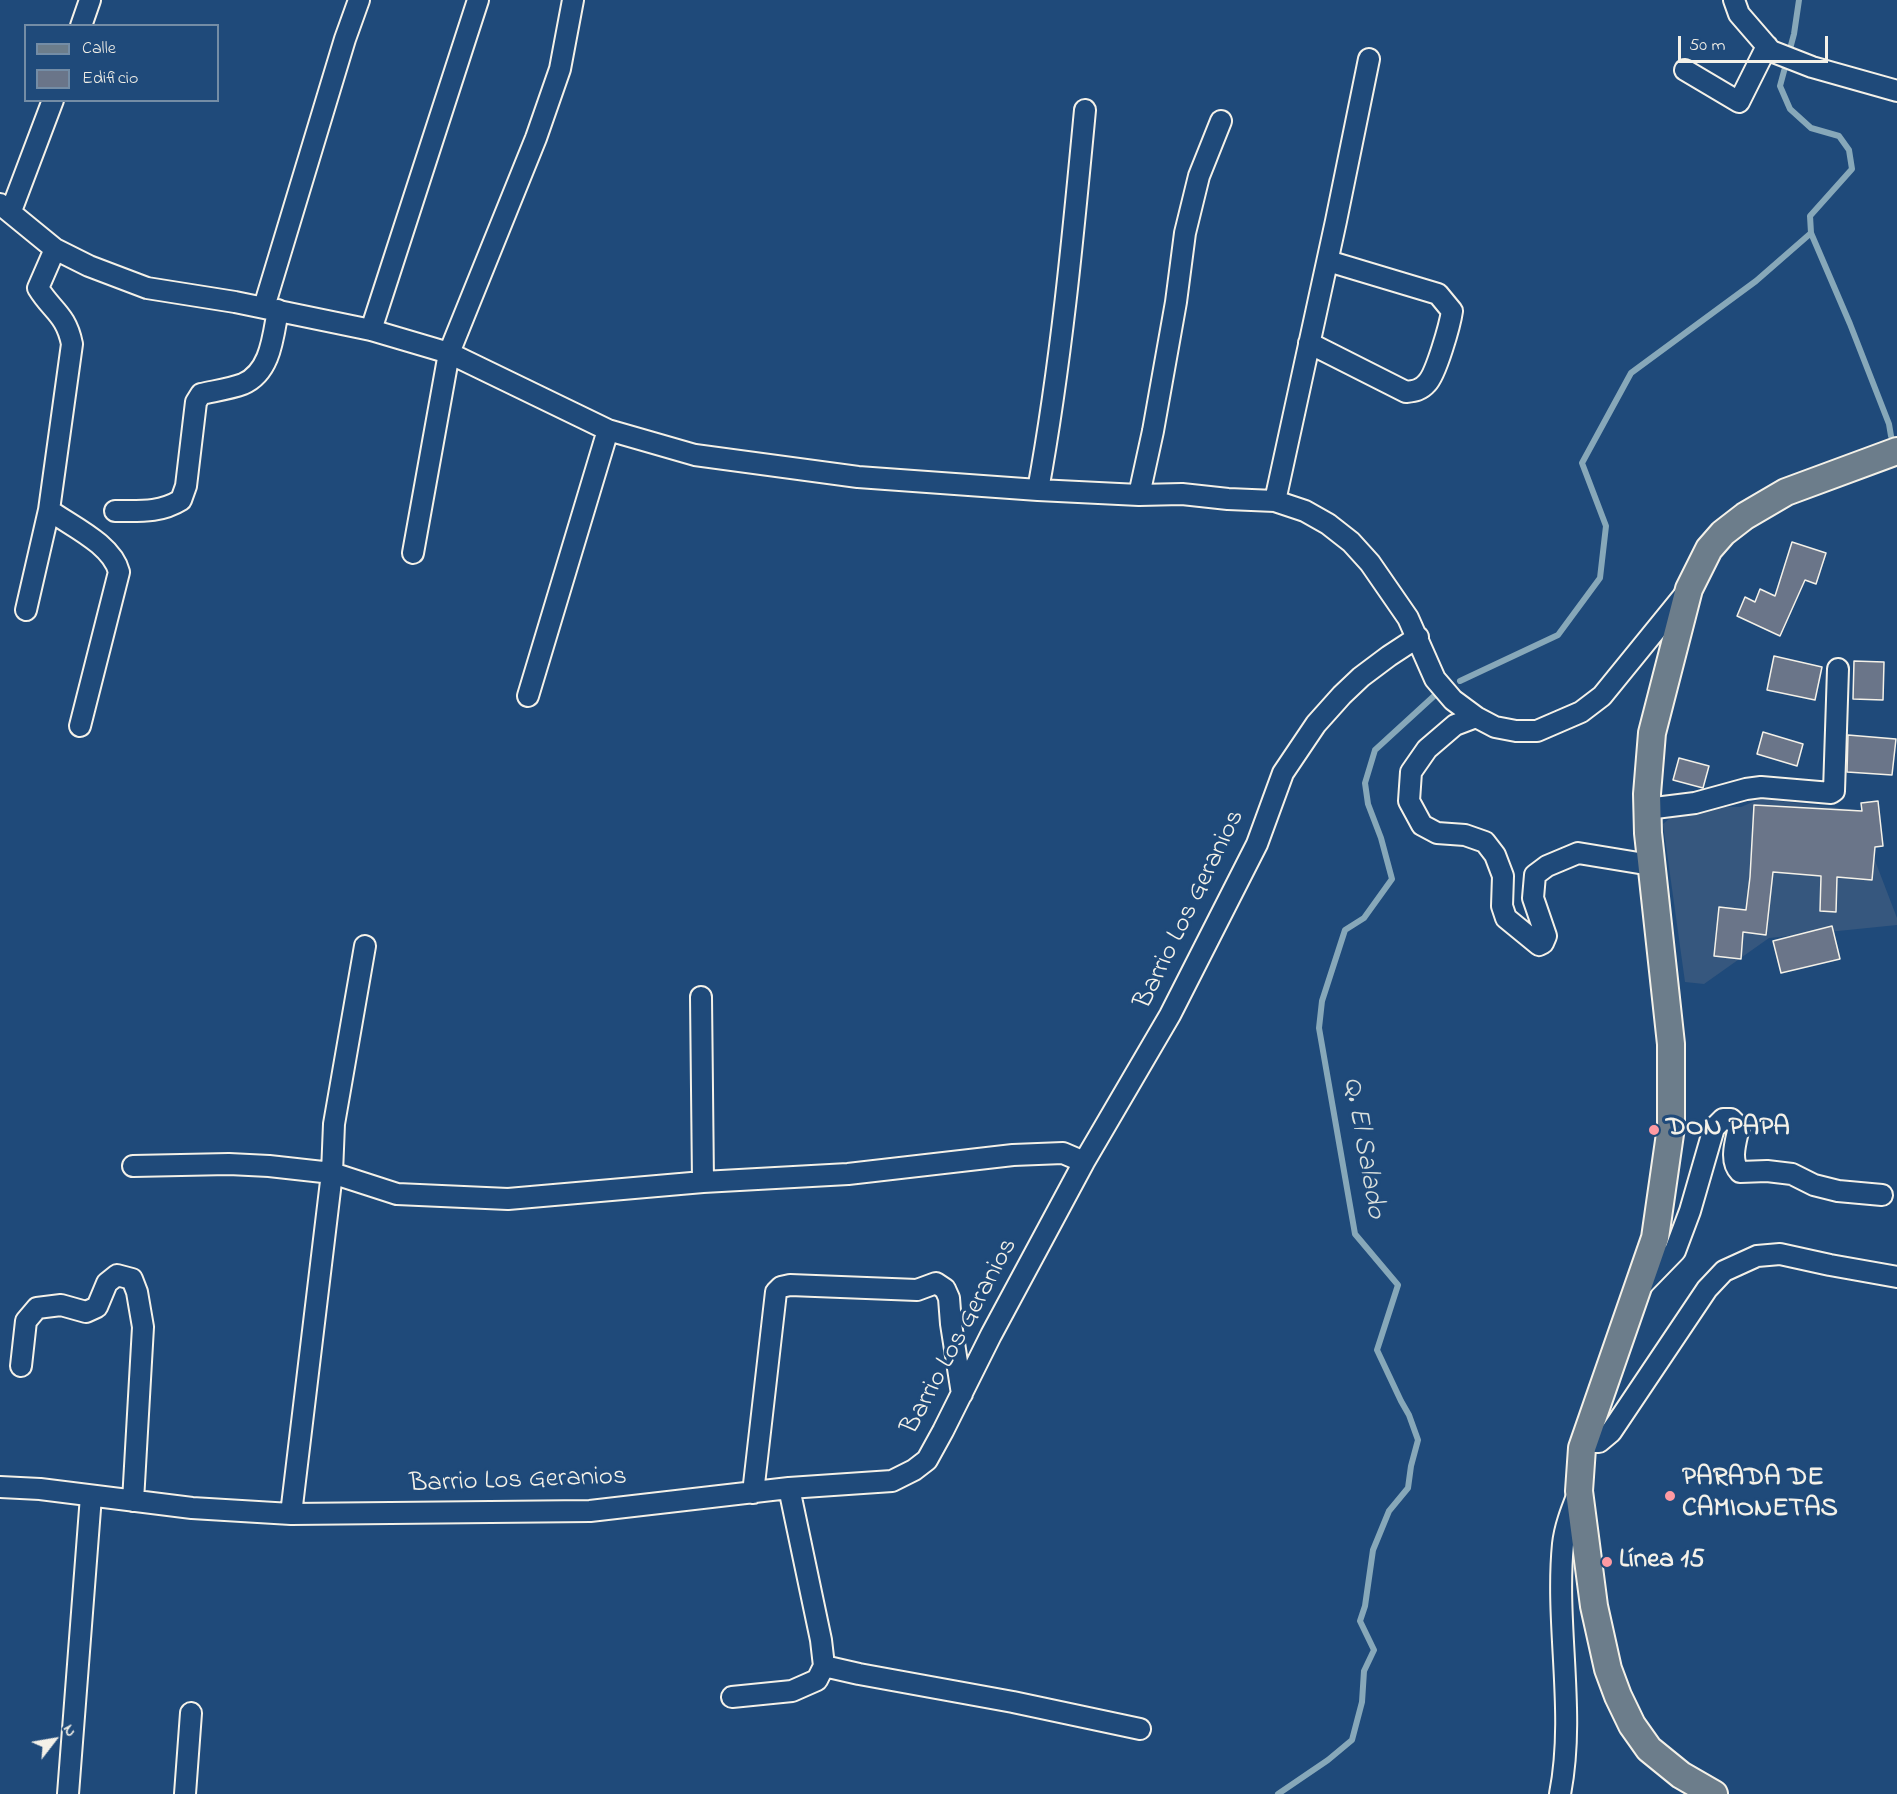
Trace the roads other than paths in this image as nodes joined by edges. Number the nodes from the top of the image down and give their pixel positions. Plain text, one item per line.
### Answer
1 (90, 0) edge
2 (359, 0) edge
3 (478, 0) edge
4 (573, 0) edge
5 (1734, 0) edge
6 (82, 24) edge
7 (1769, 49) junction
8 (1368, 59) dead end
9 (1685, 70) dead end
10 (1897, 91) edge
11 (52, 102) edge
12 (1085, 110) dead end
13 (1221, 121) dead end
14 (5, 207) edge
15 (55, 249) junction
16 (1328, 261) junction
17 (271, 309) junction
18 (371, 330) junction
19 (1309, 344) junction
20 (449, 353) junction
21 (608, 430) junction
22 (1897, 451) edge
23 (1038, 490) junction
24 (1139, 495) junction
25 (1275, 501) junction
26 (49, 510) junction
27 (115, 511) dead end
28 (413, 553) dead end
29 (1689, 590) junction
30 (26, 610) dead end
31 (1418, 638) junction
32 (1838, 669) dead end
33 (528, 696) dead end
34 (1476, 717) junction
35 (80, 726) dead end
36 (1647, 809) junction
37 (1652, 865) junction
38 (365, 946) dead end
39 (702, 997) dead end
40 (1084, 1162) junction
41 (133, 1166) dead end
42 (332, 1173) junction
43 (703, 1182) junction
44 (1882, 1195) dead end
45 (1897, 1277) edge
46 (1636, 1291) junction
47 (21, 1366) dead end
48 (962, 1394) junction
49 (1584, 1442) junction
50 (0, 1487) edge
51 (789, 1488) junction
52 (1579, 1491) junction
53 (753, 1493) junction
54 (91, 1496) junction
55 (134, 1501) junction
56 (291, 1514) junction
57 (824, 1666) junction
58 (732, 1697) dead end
59 (191, 1713) dead end
60 (1140, 1729) dead end
61 (68, 1794) edge
62 (185, 1794) edge
63 (1560, 1794) edge
64 (1714, 1794) edge

1 - 6 street
2 - 17 street
3 - 18 street
4 - 20 street
5 - 7 street
7 - 9 street
7 - 10 street
8 - 16 street
11 - 14 street
12 - 23 street
13 - 24 street
14 - 15 street
15 - 17 street
15 - 26 street
16 - 19 street
16 - 19 street
17 - 18 street
17 - 27 street
18 - 20 street
19 - 25 street
20 - 21 street
20 - 28 street
21 - 23 street
21 - 33 street
22 - 29 main road
23 - 24 street
24 - 25 street
25 - 31 street
26 - 30 street
26 - 35 street
29 - 34 street
29 - 36 main road
31 - 34 street
31 - 40 street, Barrio Los Geranios
32 - 36 street
34 - 37 street
36 - 37 main road
37 - 46 main road
38 - 42 street
39 - 43 street
40 - 43 street
40 - 48 street, Barrio Los Geranios
41 - 42 street
42 - 43 street
42 - 56 street
44 - 46 street
45 - 49 street
46 - 49 main road
47 - 55 street
48 - 51 street, Barrio Los Geranios
48 - 53 street
49 - 52 main road
50 - 54 street, Barrio Los Geranios
51 - 53 street, Barrio Los Geranios
51 - 57 street
52 - 63 street
52 - 64 main road
53 - 56 street, Barrio Los Geranios
54 - 55 street, Barrio Los Geranios
54 - 61 street
55 - 56 street, Barrio Los Geranios
57 - 58 street
57 - 60 street
59 - 62 street

